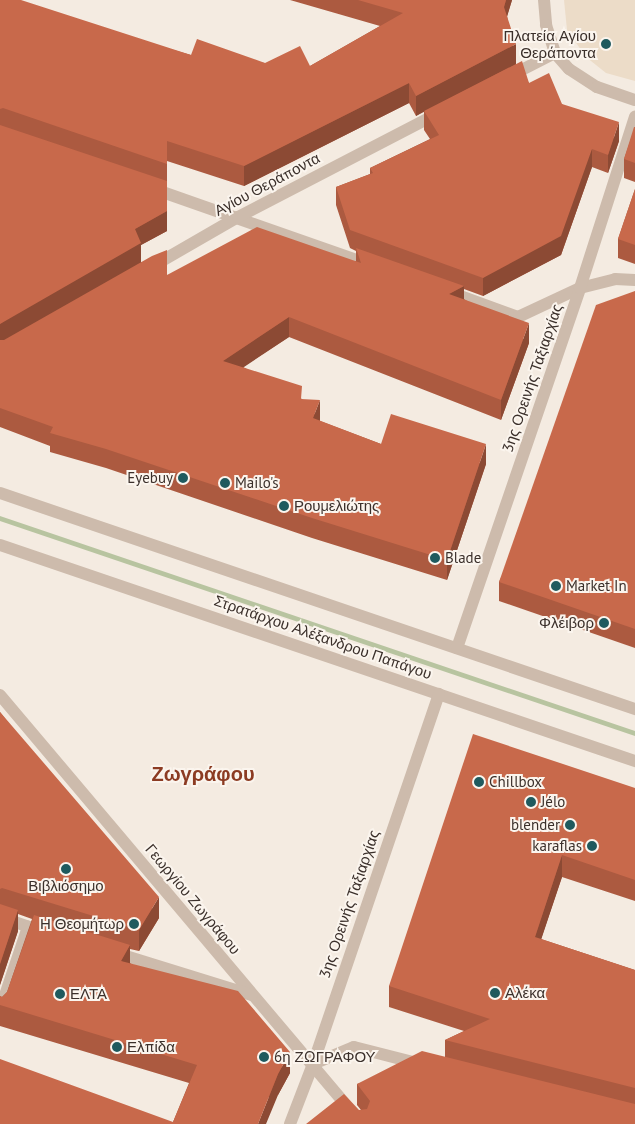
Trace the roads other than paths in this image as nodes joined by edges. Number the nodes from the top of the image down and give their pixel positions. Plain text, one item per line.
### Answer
1 (544, 0) edge
2 (555, 53) junction
3 (502, 80) edge
4 (635, 100) edge
5 (449, 108) edge
6 (635, 117) edge
7 (137, 183) edge
8 (238, 217) junction
9 (144, 270) edge
10 (387, 270) edge
11 (635, 280) edge
12 (434, 287) edge
13 (580, 288) junction
14 (0, 493) edge
15 (0, 545) edge
16 (457, 648) junction
17 (439, 694) junction
18 (0, 695) edge
19 (635, 709) edge
20 (635, 761) edge
21 (0, 917) edge
22 (28, 927) junction
23 (55, 935) edge
24 (100, 948) edge
25 (252, 995) junction
26 (0, 1010) edge
27 (313, 1064) junction
28 (437, 1068) edge
29 (290, 1124) edge
30 (362, 1124) edge

1 - 2 street
2 - 3 street
2 - 4 street
5 - 8 street, Αγίου Θεράποντα
6 - 13 street, 3ης Ορεινής Ταξιαρχίας
7 - 8 street
8 - 9 street, Αγίου Θεράποντα
8 - 10 street
11 - 13 street
12 - 13 street
13 - 16 street, 3ης Ορεινής Ταξιαρχίας
14 - 16 street
15 - 17 street, Στρατάρχου Αλέξανδρου Παπάγου
16 - 19 street
17 - 20 street, Στρατάρχου Αλέξανδρου Παπάγου
17 - 27 street, 3ης Ορεινής Ταξιαρχίας
18 - 25 street, Γεωργίου Ζωγράφου
21 - 22 street
22 - 23 street
22 - 26 street
24 - 25 street
25 - 27 street, Γεωργίου Ζωγράφου
27 - 28 street
27 - 29 street, 3ης Ορεινής Ταξιαρχίας
27 - 30 street, Γεωργίου Ζωγράφου

